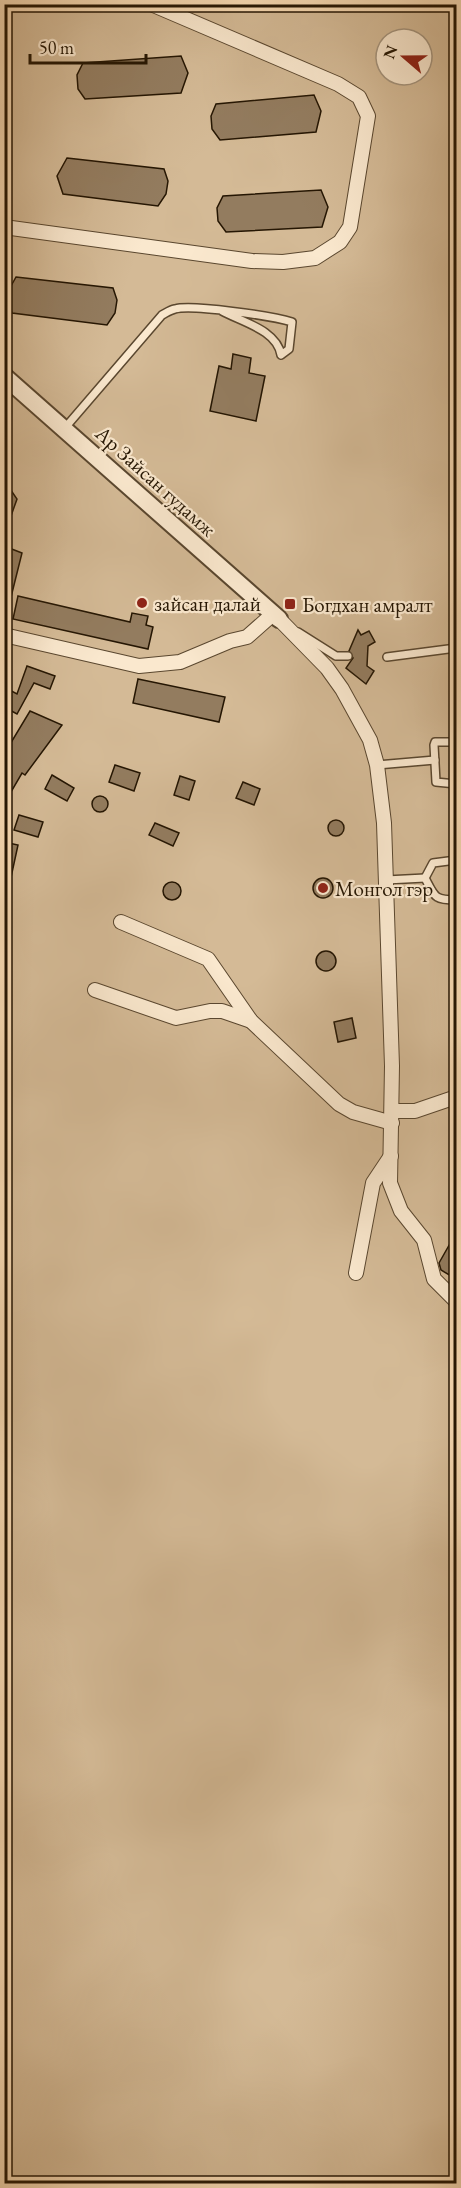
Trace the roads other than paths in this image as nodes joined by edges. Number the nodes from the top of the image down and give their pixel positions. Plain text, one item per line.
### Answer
1 (151, 4) edge
2 (4, 226) edge
3 (222, 311) junction
4 (4, 376) edge
5 (64, 429) junction
6 (276, 616) junction
7 (4, 635) edge
8 (456, 648) edge
9 (348, 656) dead end
10 (387, 657) dead end
11 (456, 742) edge
12 (435, 760) junction
13 (377, 765) junction
14 (456, 784) edge
15 (456, 860) edge
16 (425, 878) junction
17 (386, 880) junction
18 (456, 900) edge
19 (121, 922) dead end
20 (95, 990) dead end
21 (251, 1021) junction
22 (456, 1096) edge
23 (393, 1117) junction
24 (391, 1155) junction
25 (356, 1273) dead end
26 (456, 1301) edge

1 - 2 street
3 - 3 lane
3 - 5 lane
4 - 5 street, Ар Зайсан гудамж
5 - 6 street, Ар Зайсан гудамж
6 - 7 street
6 - 9 lane
6 - 13 street
8 - 10 lane
11 - 12 lane
12 - 13 lane
12 - 14 lane
13 - 17 street
15 - 16 lane
16 - 17 lane
16 - 18 lane
17 - 23 street
19 - 21 street
20 - 21 street
21 - 23 street
22 - 23 street
23 - 24 street
24 - 25 street
24 - 26 street

